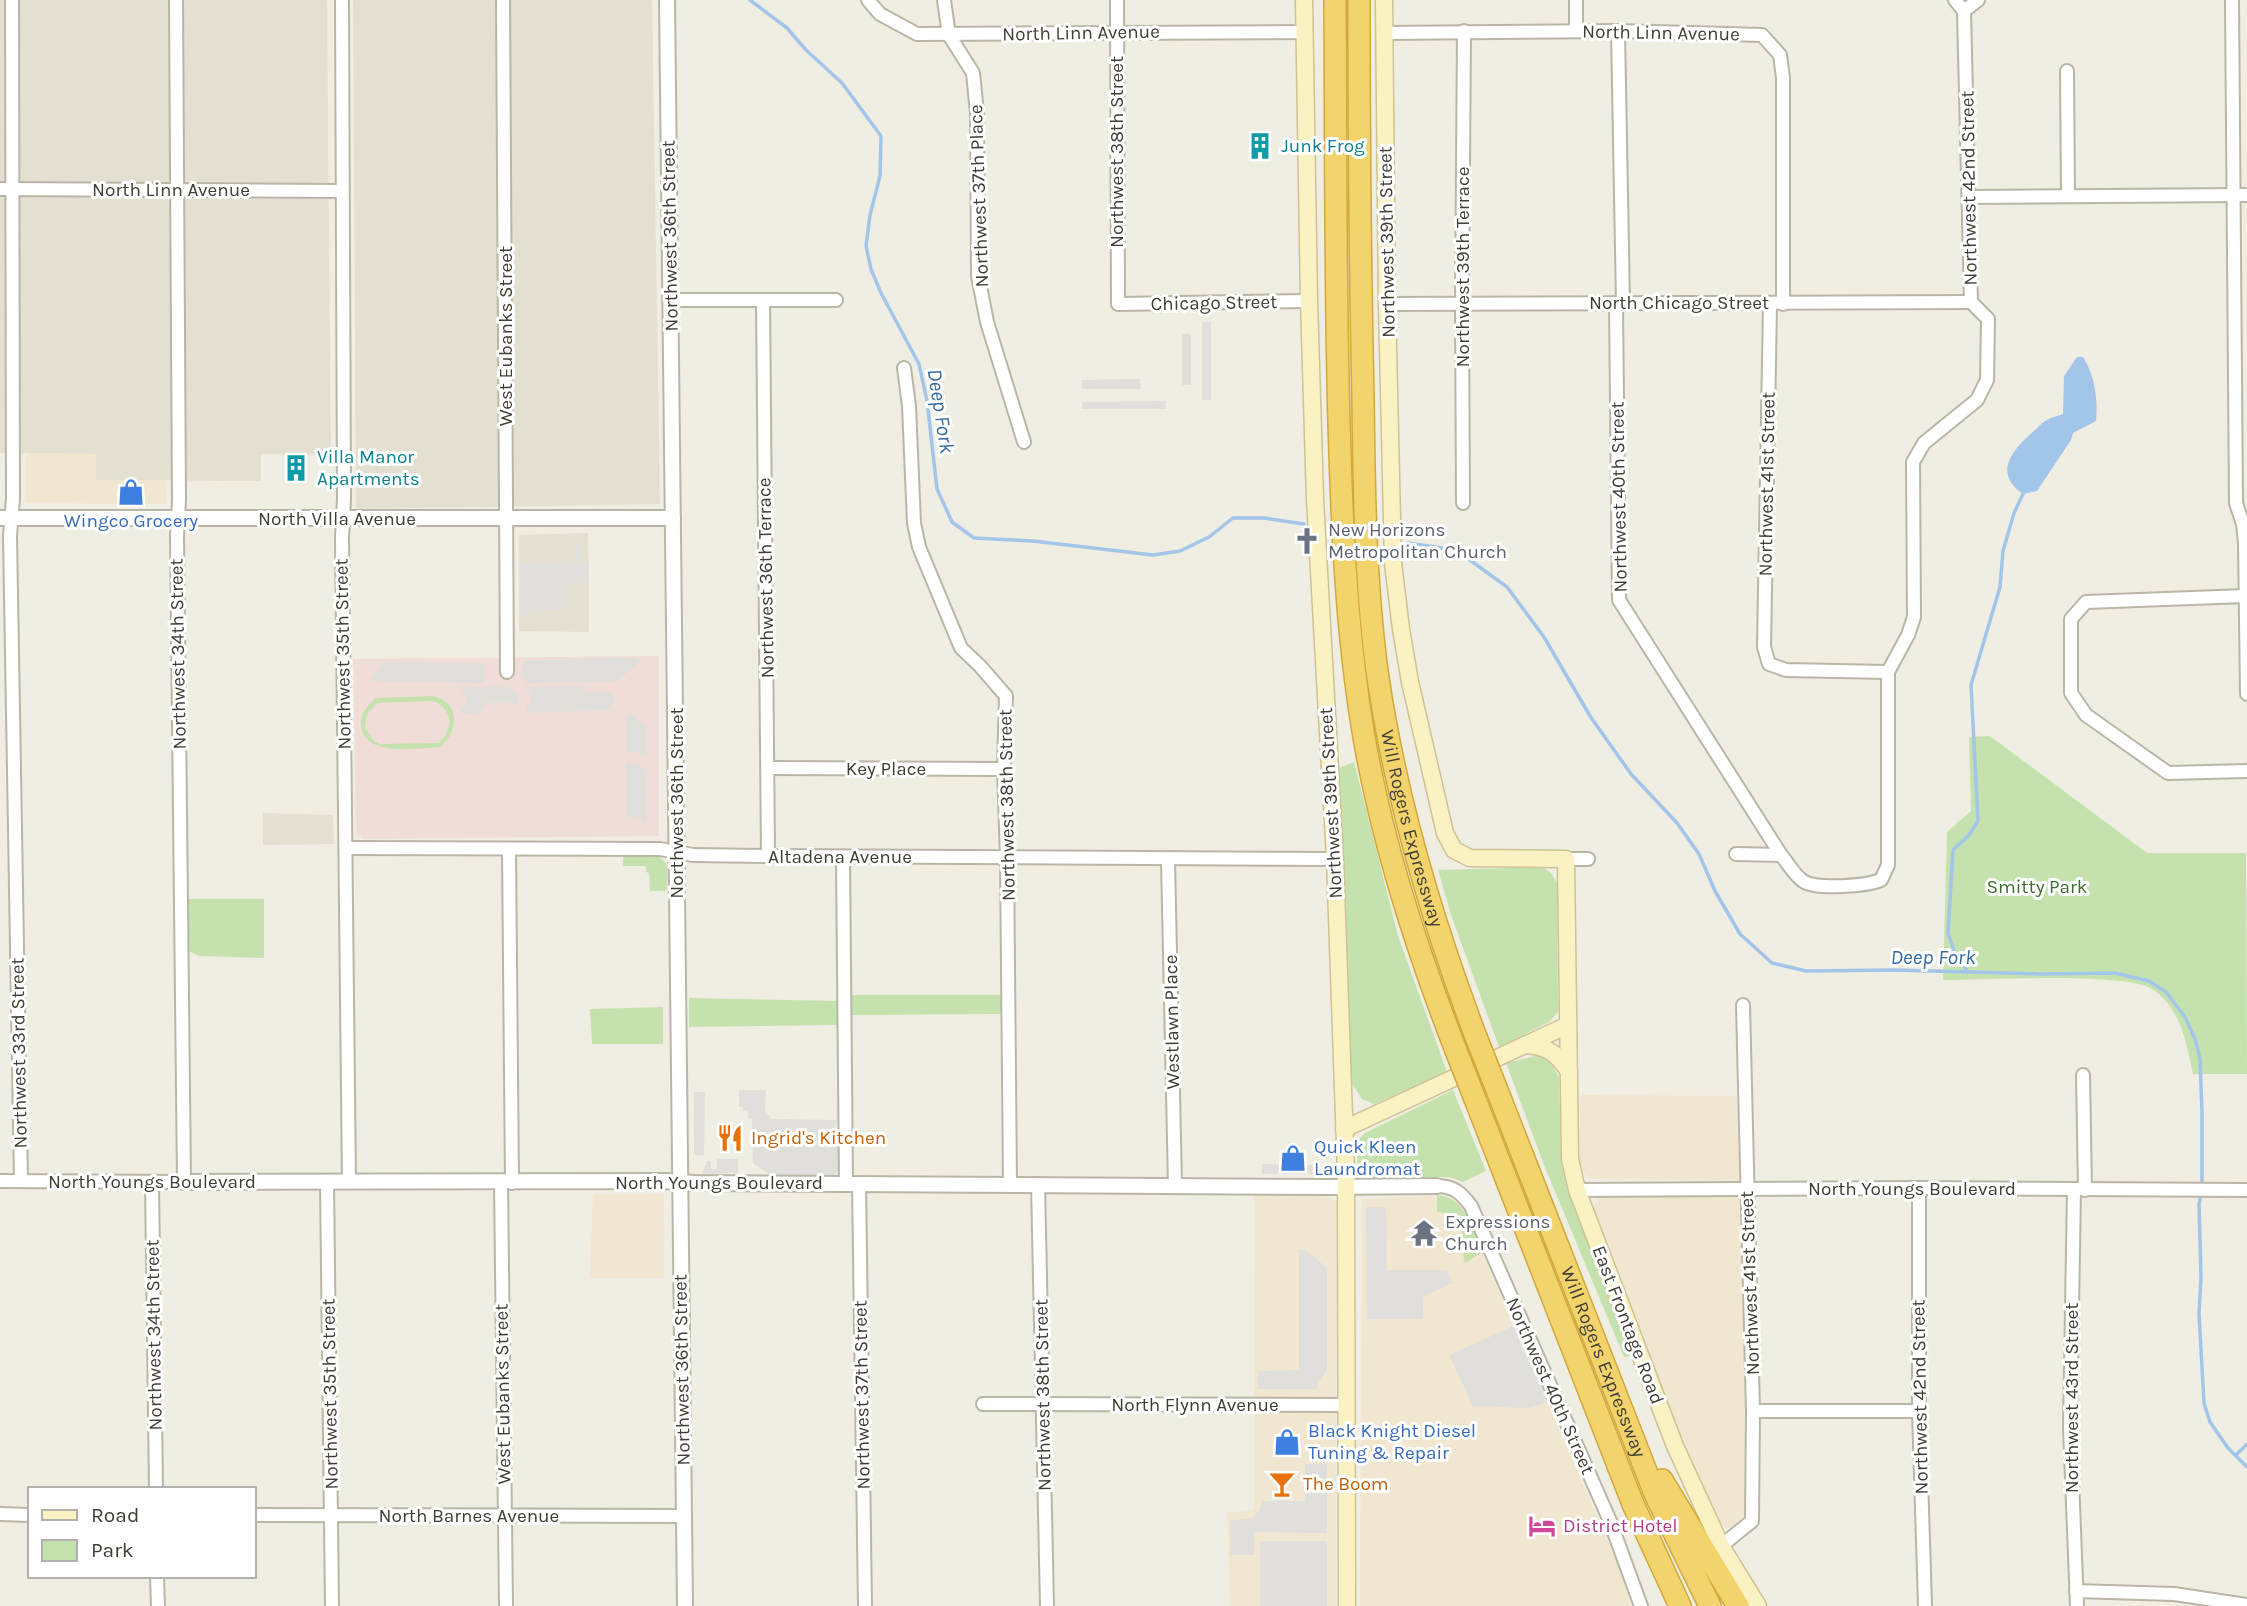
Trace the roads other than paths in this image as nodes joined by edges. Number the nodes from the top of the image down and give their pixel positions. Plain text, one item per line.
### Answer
1 (12, 0) edge
2 (176, 0) edge
3 (342, 0) edge
4 (503, 0) edge
5 (667, 0) edge
6 (869, 0) edge
7 (944, 0) edge
8 (1117, 0) edge
9 (1304, 0) edge
10 (1335, 0) edge
11 (1359, 0) edge
12 (1384, 0) edge
13 (1576, 0) edge
14 (1955, 0) edge
15 (1978, 0) edge
16 (2232, 0) edge
17 (1964, 11) junction
18 (1464, 31) junction
19 (1576, 31) junction
20 (1618, 31) junction
21 (1117, 32) junction
22 (1305, 32) junction
23 (1384, 33) junction
24 (949, 35) junction
25 (2067, 71) dead end
26 (1783, 78) joint
27 (6, 189) edge
28 (177, 190) junction
29 (342, 191) junction
30 (2068, 195) junction
31 (2232, 195) junction
32 (2247, 195) edge
33 (1970, 197) junction
34 (671, 300) junction
35 (763, 300) junction
36 (836, 300) dead end
37 (1309, 301) junction
38 (1971, 302) junction
39 (1620, 303) junction
40 (1118, 304) joint
41 (1387, 304) junction
42 (1462, 304) junction
43 (1776, 304) junction
44 (904, 368) dead end
45 (1024, 442) dead end
46 (1463, 503) dead end
47 (6, 518) edge
48 (178, 518) junction
49 (673, 518) junction
50 (343, 519) junction
51 (506, 519) junction
52 (2245, 524) edge
53 (2245, 596) edge
54 (1888, 671) junction
55 (507, 672) dead end
56 (2247, 694) edge
57 (768, 768) junction
58 (1004, 769) junction
59 (2247, 771) edge
60 (346, 848) junction
61 (509, 850) junction
62 (677, 852) junction
63 (1736, 854) dead end
64 (1781, 855) junction
65 (768, 856) junction
66 (843, 857) junction
67 (1007, 858) junction
68 (1335, 859) junction
69 (1566, 859) junction
70 (1588, 859) dead end
71 (1168, 860) junction
72 (1743, 1004) dead end
73 (1568, 1025) junction
74 (1525, 1045) junction
75 (1569, 1072) junction
76 (2083, 1076) dead end
77 (1344, 1129) junction
78 (0, 1181) edge
79 (21, 1181) junction
80 (152, 1182) junction
81 (184, 1182) junction
82 (327, 1182) junction
83 (349, 1182) junction
84 (680, 1182) junction
85 (507, 1183) junction
86 (852, 1184) junction
87 (1010, 1184) junction
88 (1038, 1184) junction
89 (1175, 1185) junction
90 (1437, 1186) joint
91 (1346, 1187) junction
92 (1919, 1188) junction
93 (1577, 1190) junction
94 (1747, 1190) junction
95 (2079, 1190) junction
96 (2247, 1190) edge
97 (983, 1404) dead end
98 (1044, 1404) junction
99 (1346, 1405) junction
100 (1754, 1411) junction
101 (1919, 1411) junction
102 (1623, 1415) junction
103 (156, 1487) edge
104 (0, 1514) edge
105 (28, 1514) edge
106 (256, 1515) edge
107 (331, 1515) junction
108 (505, 1516) junction
109 (684, 1516) junction
110 (1721, 1546) junction
111 (157, 1578) edge
112 (2076, 1591) junction
113 (1678, 1603) edge
114 (2247, 1605) edge
115 (158, 1606) edge
116 (332, 1606) edge
117 (506, 1606) edge
118 (685, 1606) edge
119 (865, 1606) edge
120 (1047, 1606) edge
121 (1347, 1606) edge
122 (1641, 1606) edge
123 (1710, 1606) edge
124 (1738, 1606) edge
125 (1758, 1606) edge
126 (1926, 1606) edge
127 (2077, 1606) edge

1 - 27 street, Northwest 33rd Street
2 - 28 street, Northwest 34th Street
3 - 29 street, Northwest 35th Street
4 - 51 street, West Eubanks Street
5 - 34 street, Northwest 36th Street
6 - 24 street, North Linn Avenue
7 - 24 street
8 - 21 street, Northwest 38th Street
9 - 22 main road, Northwest 39th Street
10 - 113 highway, Will Rogers Expressway, bridge
11 - 102 highway, Will Rogers Expressway, bridge
12 - 23 main road, Northwest 39th Street
13 - 19 street
14 - 17 street
15 - 17 street
16 - 31 street
17 - 33 street, Northwest 42nd Street
18 - 19 street, North Linn Avenue
18 - 23 street, North Linn Avenue
18 - 42 street, Northwest 39th Terrace
19 - 20 street, North Linn Avenue
20 - 26 street, North Linn Avenue
20 - 39 street, Northwest 40th Street
21 - 22 street, North Linn Avenue
21 - 24 street, North Linn Avenue
21 - 40 street, Northwest 38th Street
22 - 37 main road, Northwest 39th Street
23 - 41 main road, Northwest 39th Street
24 - 45 street, Northwest 37th Place
25 - 30 street
26 - 43 street, Northwest 41st Street
27 - 28 street, North Linn Avenue
27 - 47 street, Northwest 33rd Street
28 - 29 street, North Linn Avenue
28 - 48 street, Northwest 34th Street
29 - 50 street, Northwest 35th Street
30 - 31 street
30 - 33 street
31 - 32 street
31 - 52 street
33 - 38 street, Northwest 42nd Street
34 - 35 street
34 - 49 street, Northwest 36th Street
35 - 36 street
35 - 57 street, Northwest 36th Terrace
37 - 40 street, Chicago Street
37 - 68 main road, Northwest 39th Street
38 - 43 street, North Chicago Street
38 - 54 street, Northwest 42nd Street
39 - 42 street, North Chicago Street
39 - 43 street, North Chicago Street
39 - 64 street, Northwest 40th Street
41 - 42 street, North Chicago Street
41 - 69 main road, Northwest 39th Street
42 - 46 street, Northwest 39th Terrace
43 - 54 street, Northwest 41st Street
44 - 58 street, Northwest 38th Street
47 - 48 street, North Villa Avenue
47 - 79 street, Northwest 33rd Street
48 - 50 street, North Villa Avenue
48 - 81 street, Northwest 34th Street
49 - 51 street, North Villa Avenue
49 - 62 street, Northwest 36th Street
50 - 51 street, North Villa Avenue
50 - 60 street, Northwest 35th Street
51 - 55 street, West Eubanks Street
52 - 53 street
53 - 56 street
53 - 59 street
54 - 64 street, Northwest 42nd Street
57 - 58 street, Key Place
57 - 65 street, Northwest 36th Terrace
58 - 67 street, Northwest 38th Street
60 - 61 street, Altadena Avenue
60 - 83 street, Northwest 35th Street
61 - 62 street, Altadena Avenue
61 - 85 street, West Eubanks Street
62 - 65 street, Altadena Avenue
62 - 84 street, Northwest 36th Street
63 - 64 street
65 - 66 street, Altadena Avenue
66 - 67 street, Altadena Avenue
66 - 86 street, Northwest 37th Street
67 - 71 street, Altadena Avenue
67 - 87 street, Northwest 38th Street
68 - 71 street, Altadena Avenue
68 - 77 main road, Northwest 39th Street
69 - 70 street
69 - 73 main road
71 - 89 street, Westlawn Place
72 - 94 street, Northwest 41st Street
73 - 74 main road
73 - 75 main road, East Frontage Road
74 - 75 main road
74 - 77 main road
75 - 93 main road, East Frontage Road
76 - 95 street, Northwest 43rd Street
77 - 91 main road, Northwest 39th Street
78 - 79 street, North Youngs Boulevard
79 - 80 street, North Youngs Boulevard
80 - 81 street, North Youngs Boulevard
80 - 103 street, Northwest 34th Street
81 - 82 street, North Youngs Boulevard
82 - 83 street, North Youngs Boulevard
82 - 107 street, Northwest 35th Street
83 - 85 street, North Youngs Boulevard
84 - 85 street, North Youngs Boulevard
84 - 86 street, North Youngs Boulevard
84 - 109 street, Northwest 36th Street
85 - 108 street, West Eubanks Street
86 - 87 street, North Youngs Boulevard
86 - 119 street, Northwest 37th Street
87 - 88 street, North Youngs Boulevard
88 - 89 street, North Youngs Boulevard
88 - 98 street, Northwest 38th Street
89 - 91 street, North Youngs Boulevard
90 - 91 street, North Youngs Boulevard
90 - 122 street, Northwest 40th Street
91 - 99 main road, Northwest 39th Street
92 - 94 street, North Youngs Boulevard
92 - 95 street, North Youngs Boulevard
92 - 101 street, Northwest 42nd Street
93 - 94 street, North Youngs Boulevard
93 - 110 main road, East Frontage Road
94 - 100 street, Northwest 41st Street
95 - 96 street, North Youngs Boulevard
95 - 112 street, Northwest 43rd Street
97 - 98 street, North Flynn Avenue
98 - 99 street, North Flynn Avenue
98 - 120 street, Northwest 38th Street
99 - 121 main road, Northwest 39th Street
100 - 101 street
100 - 110 street, Northwest 41st Street
101 - 126 street, Northwest 42nd Street
102 - 123 highway, Will Rogers Expressway
102 - 124 highway
104 - 105 street
106 - 107 street, North Barnes Avenue
107 - 108 street, North Barnes Avenue
107 - 116 street, Northwest 35th Street
108 - 109 street, North Barnes Avenue
108 - 117 street, West Eubanks Street
109 - 118 street, Northwest 36th Street
110 - 125 main road, East Frontage Road
111 - 115 street
112 - 114 street
112 - 127 street, Northwest 43rd Street

